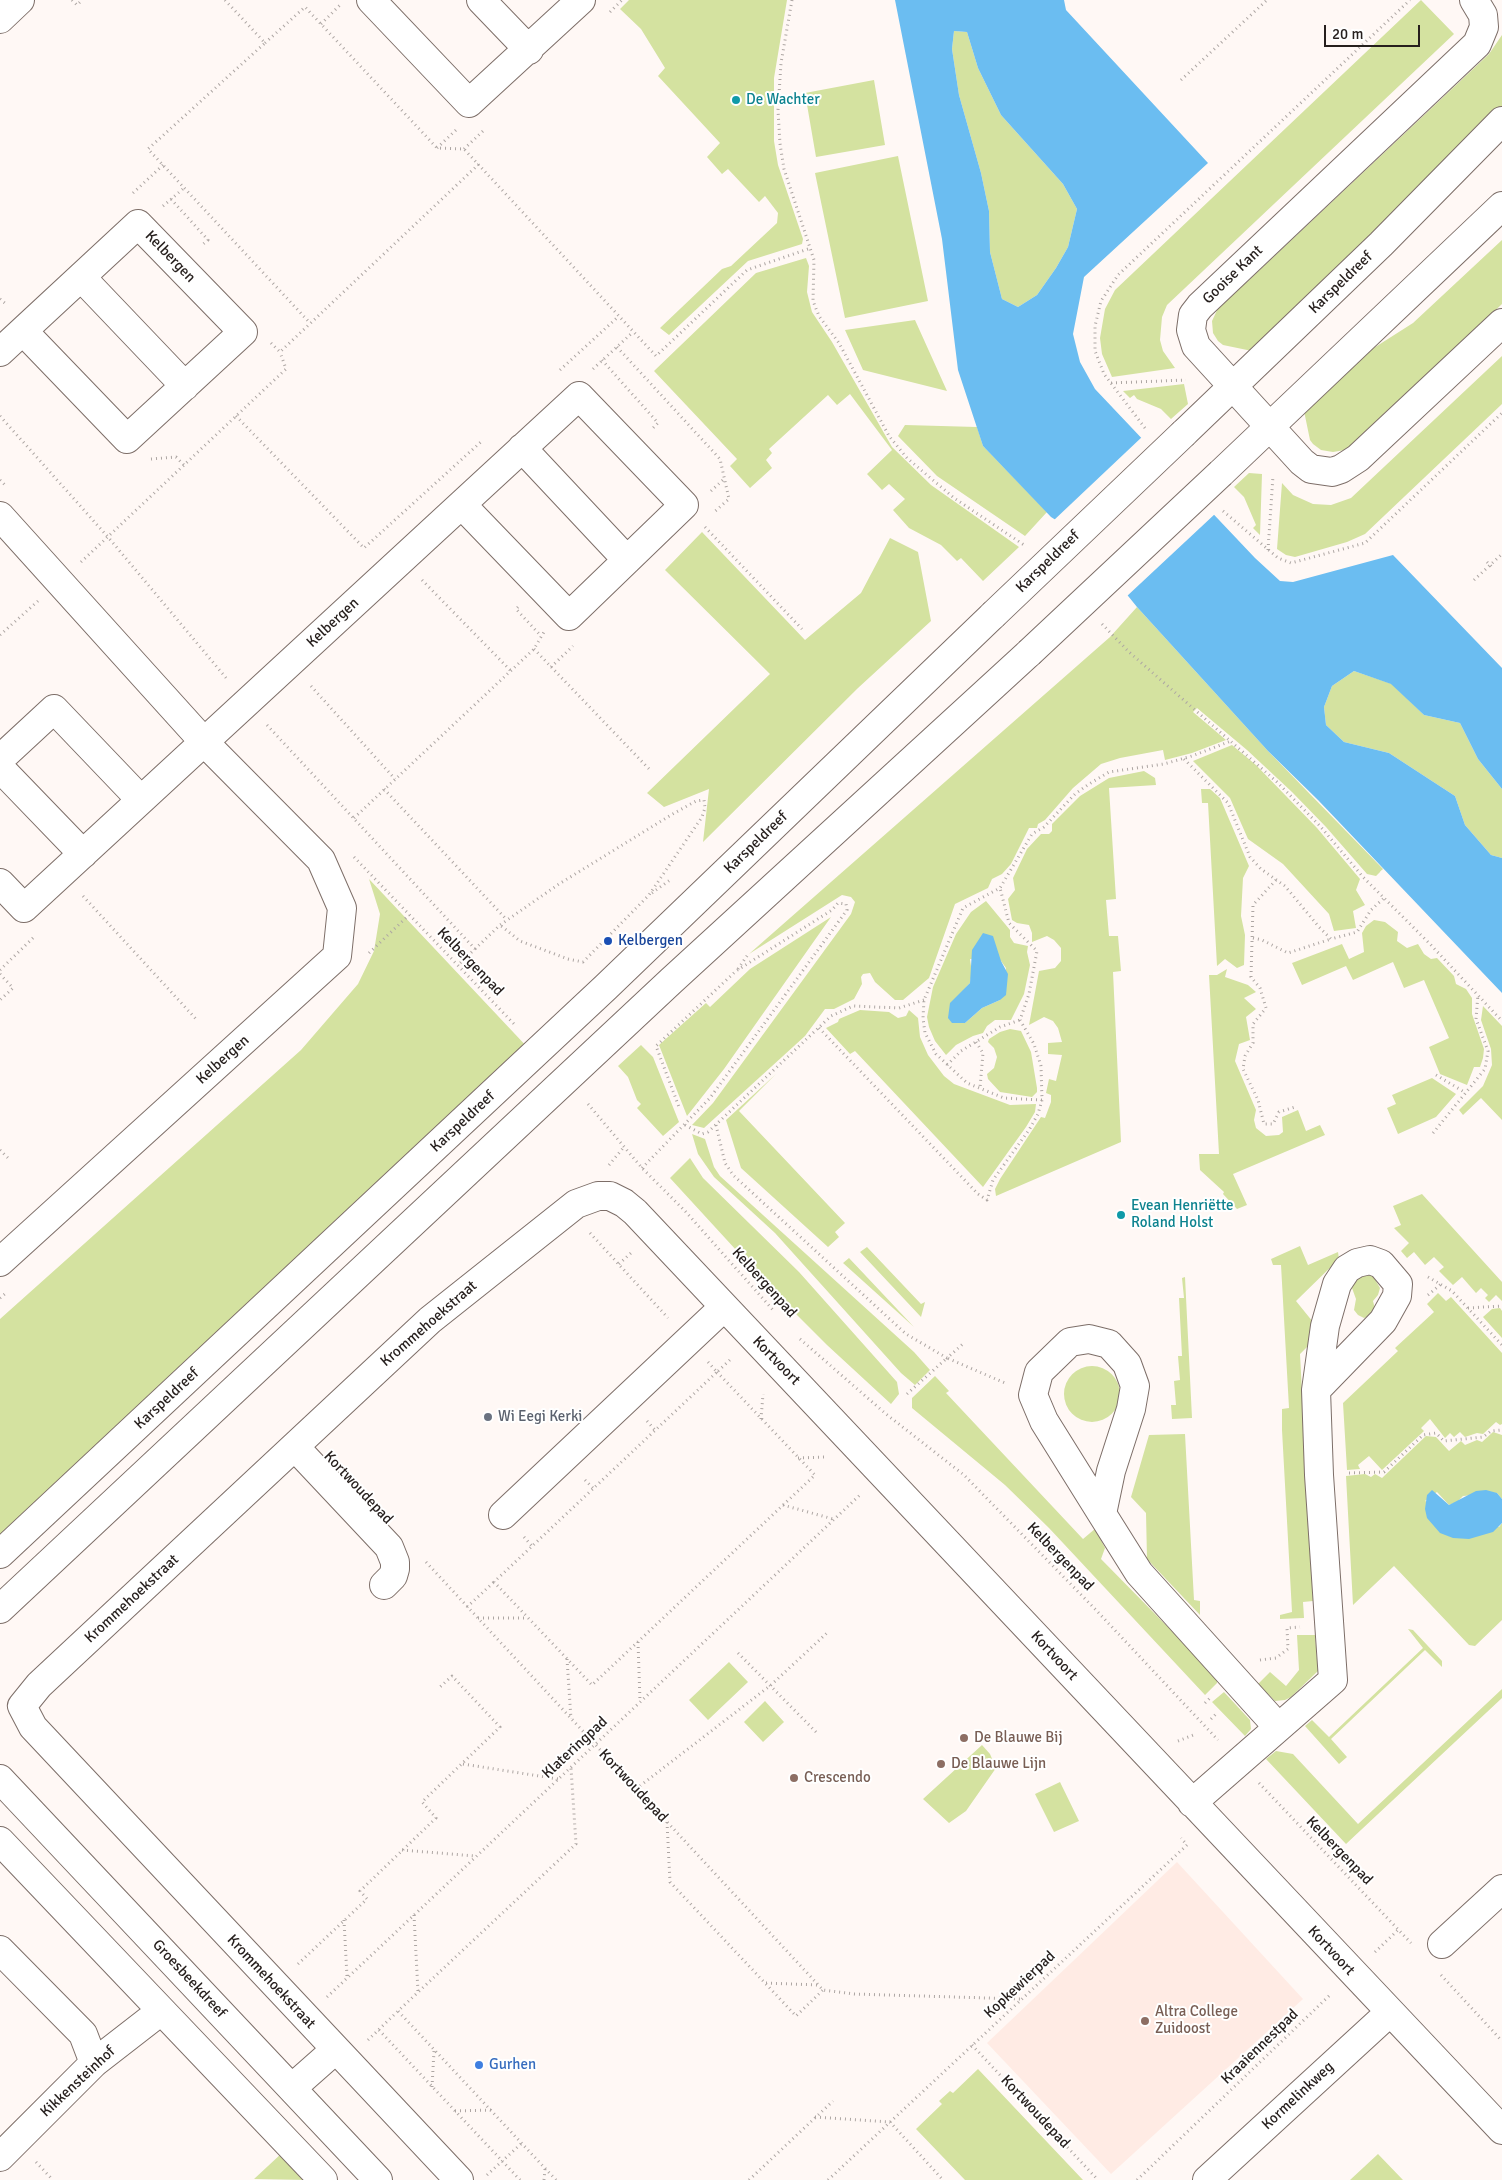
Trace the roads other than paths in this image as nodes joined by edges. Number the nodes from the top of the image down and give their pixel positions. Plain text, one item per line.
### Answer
1 (20, 0) edge
2 (371, 0) edge
3 (481, 0) edge
4 (581, 0) edge
5 (1474, 0) edge
6 (0, 19) edge
7 (528, 50) junction
8 (1502, 121) edge
9 (1502, 206) edge
10 (82, 277) junction
11 (1502, 323) edge
12 (23, 331) junction
13 (0, 352) edge
14 (185, 386) junction
15 (1232, 387) junction
16 (1269, 427) junction
17 (522, 448) junction
18 (462, 504) junction
19 (0, 516) edge
20 (626, 560) junction
21 (205, 742) junction
22 (0, 759) edge
23 (0, 768) edge
24 (141, 800) junction
25 (83, 854) junction
26 (0, 883) edge
27 (598, 1196) joint
28 (0, 1262) edge
29 (724, 1307) junction
30 (1316, 1390) dead end
31 (295, 1447) junction
32 (1102, 1514) junction
33 (503, 1515) dead end
34 (0, 1554) edge
35 (384, 1585) dead end
36 (0, 1609) edge
37 (1278, 1728) junction
38 (0, 1779) edge
39 (1192, 1803) junction
40 (0, 1841) edge
41 (1502, 1889) edge
42 (1442, 1944) dead end
43 (0, 1950) edge
44 (161, 2011) junction
45 (1389, 2013) junction
46 (340, 2056) junction
47 (94, 2063) junction
48 (292, 2088) junction
49 (1502, 2130) edge
50 (0, 2157) edge
51 (323, 2180) edge
52 (378, 2180) edge
53 (459, 2180) edge
54 (1207, 2180) edge

1 - 6 street
2 - 7 street
3 - 7 street
4 - 7 street
5 - 15 street, Gooise Kant
8 - 15 street, Karspeldreef
9 - 16 street
10 - 12 street, Kelbergen
10 - 14 street
10 - 14 street, Kelbergen
11 - 16 street, Gooise Kant
12 - 13 street, Kelbergen
12 - 14 street, Kelbergen
15 - 16 street, Gooise Kant
15 - 34 street, Karspeldreef, bridge
16 - 36 street, bridge
17 - 18 street, Kelbergen
17 - 20 street
17 - 20 street, Kelbergen
18 - 20 street, Kelbergen
18 - 21 street, Kelbergen
19 - 21 street, Kelbergen
21 - 24 street, Kelbergen
21 - 28 street, Kelbergen
22 - 24 street
23 - 25 street
24 - 25 street, Kelbergen
25 - 26 street, Kelbergen
27 - 29 street, Kortvoort
27 - 31 street, Krommehoekstraat
29 - 33 street
29 - 39 street, Kortvoort
30 - 37 street
31 - 35 street, Kortwoudepad
31 - 46 street, Krommehoekstraat
32 - 32 street
32 - 37 street
37 - 39 street
38 - 48 street, Groesbeekdreef
39 - 45 street, Kortvoort
40 - 44 street
41 - 42 street
43 - 47 street
44 - 47 street, Kikkensteinhof
44 - 51 street
45 - 49 street, Kortvoort
45 - 54 street, Kormelinkweg
46 - 48 street
46 - 53 street, Krommehoekstraat
47 - 50 street, Kikkensteinhof
48 - 52 street, Groesbeekdreef

